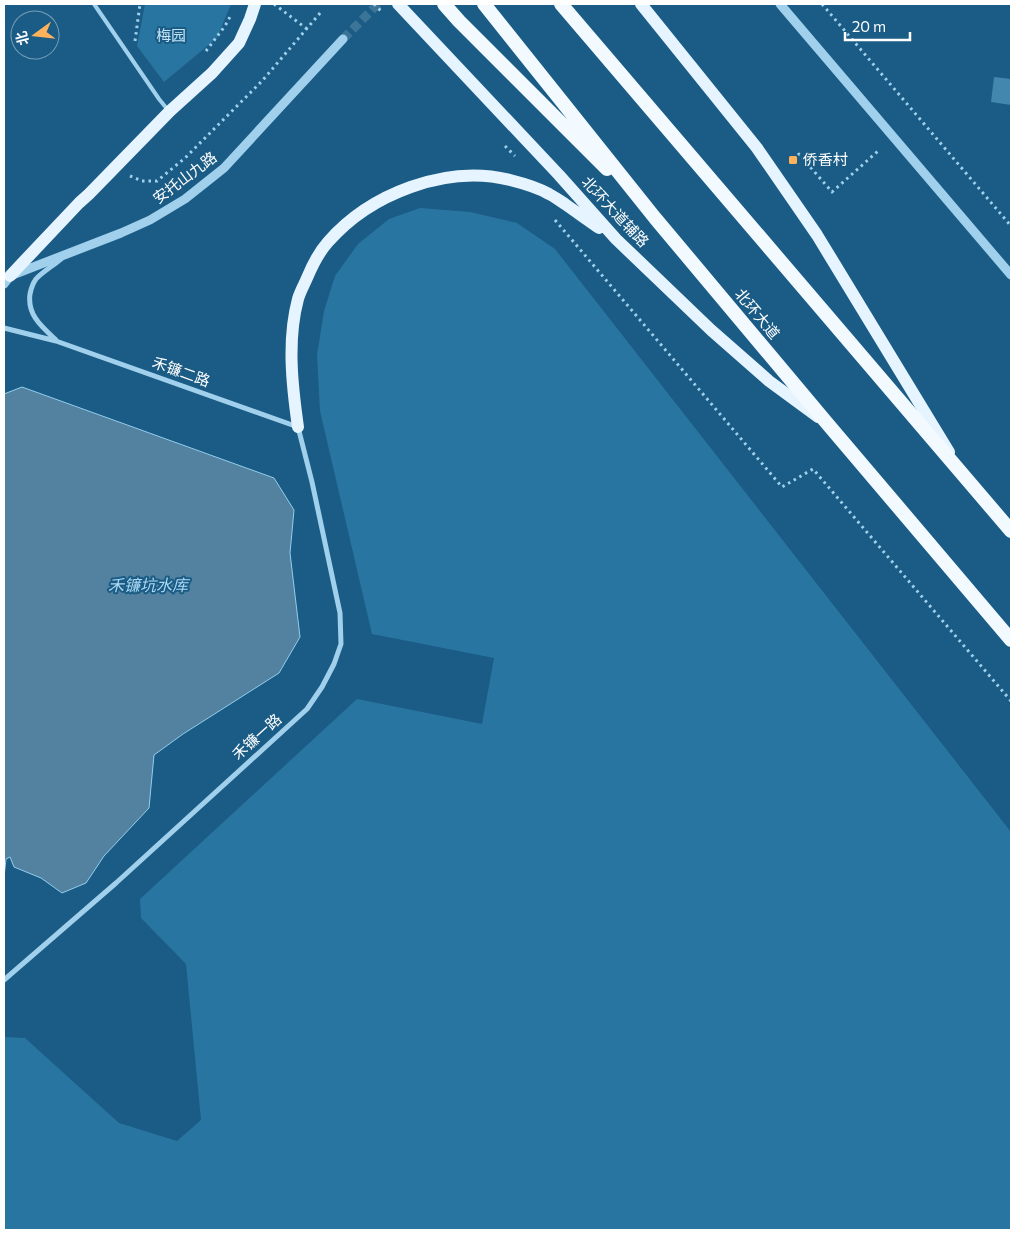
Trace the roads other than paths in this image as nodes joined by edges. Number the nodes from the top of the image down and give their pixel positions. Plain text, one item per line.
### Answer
1 (94, 4) edge
2 (255, 4) edge
3 (398, 4) edge
4 (444, 4) edge
5 (484, 4) edge
6 (561, 4) edge
7 (641, 4) edge
8 (780, 4) edge
9 (343, 39) tunnel mouth
10 (170, 111) junction
11 (655, 218) junction
12 (616, 240) junction
13 (69, 252) junction
14 (1011, 275) edge
15 (7, 280) edge
16 (4, 328) edge
17 (56, 340) junction
18 (826, 422) junction
19 (298, 427) junction
20 (961, 471) junction
21 (1011, 531) edge
22 (1011, 640) edge
23 (4, 980) edge

1 - 10 lane
2 - 10 main road
3 - 12 main road, 北环大道辅路
4 - 11 highway
5 - 11 highway, 北环大道
6 - 20 highway
7 - 20 main road
8 - 14 street
9 - 13 street, 安托山九路
10 - 15 main road
11 - 18 highway, 北环大道
12 - 18 main road, 北环大道辅路
12 - 19 main road
13 - 15 street, 安托山九路
13 - 17 street, 禾镰二路
16 - 17 street, 禾镰二路
17 - 19 street, 禾镰二路
18 - 22 highway, 北环大道
19 - 23 street, 禾镰一路
20 - 21 highway

